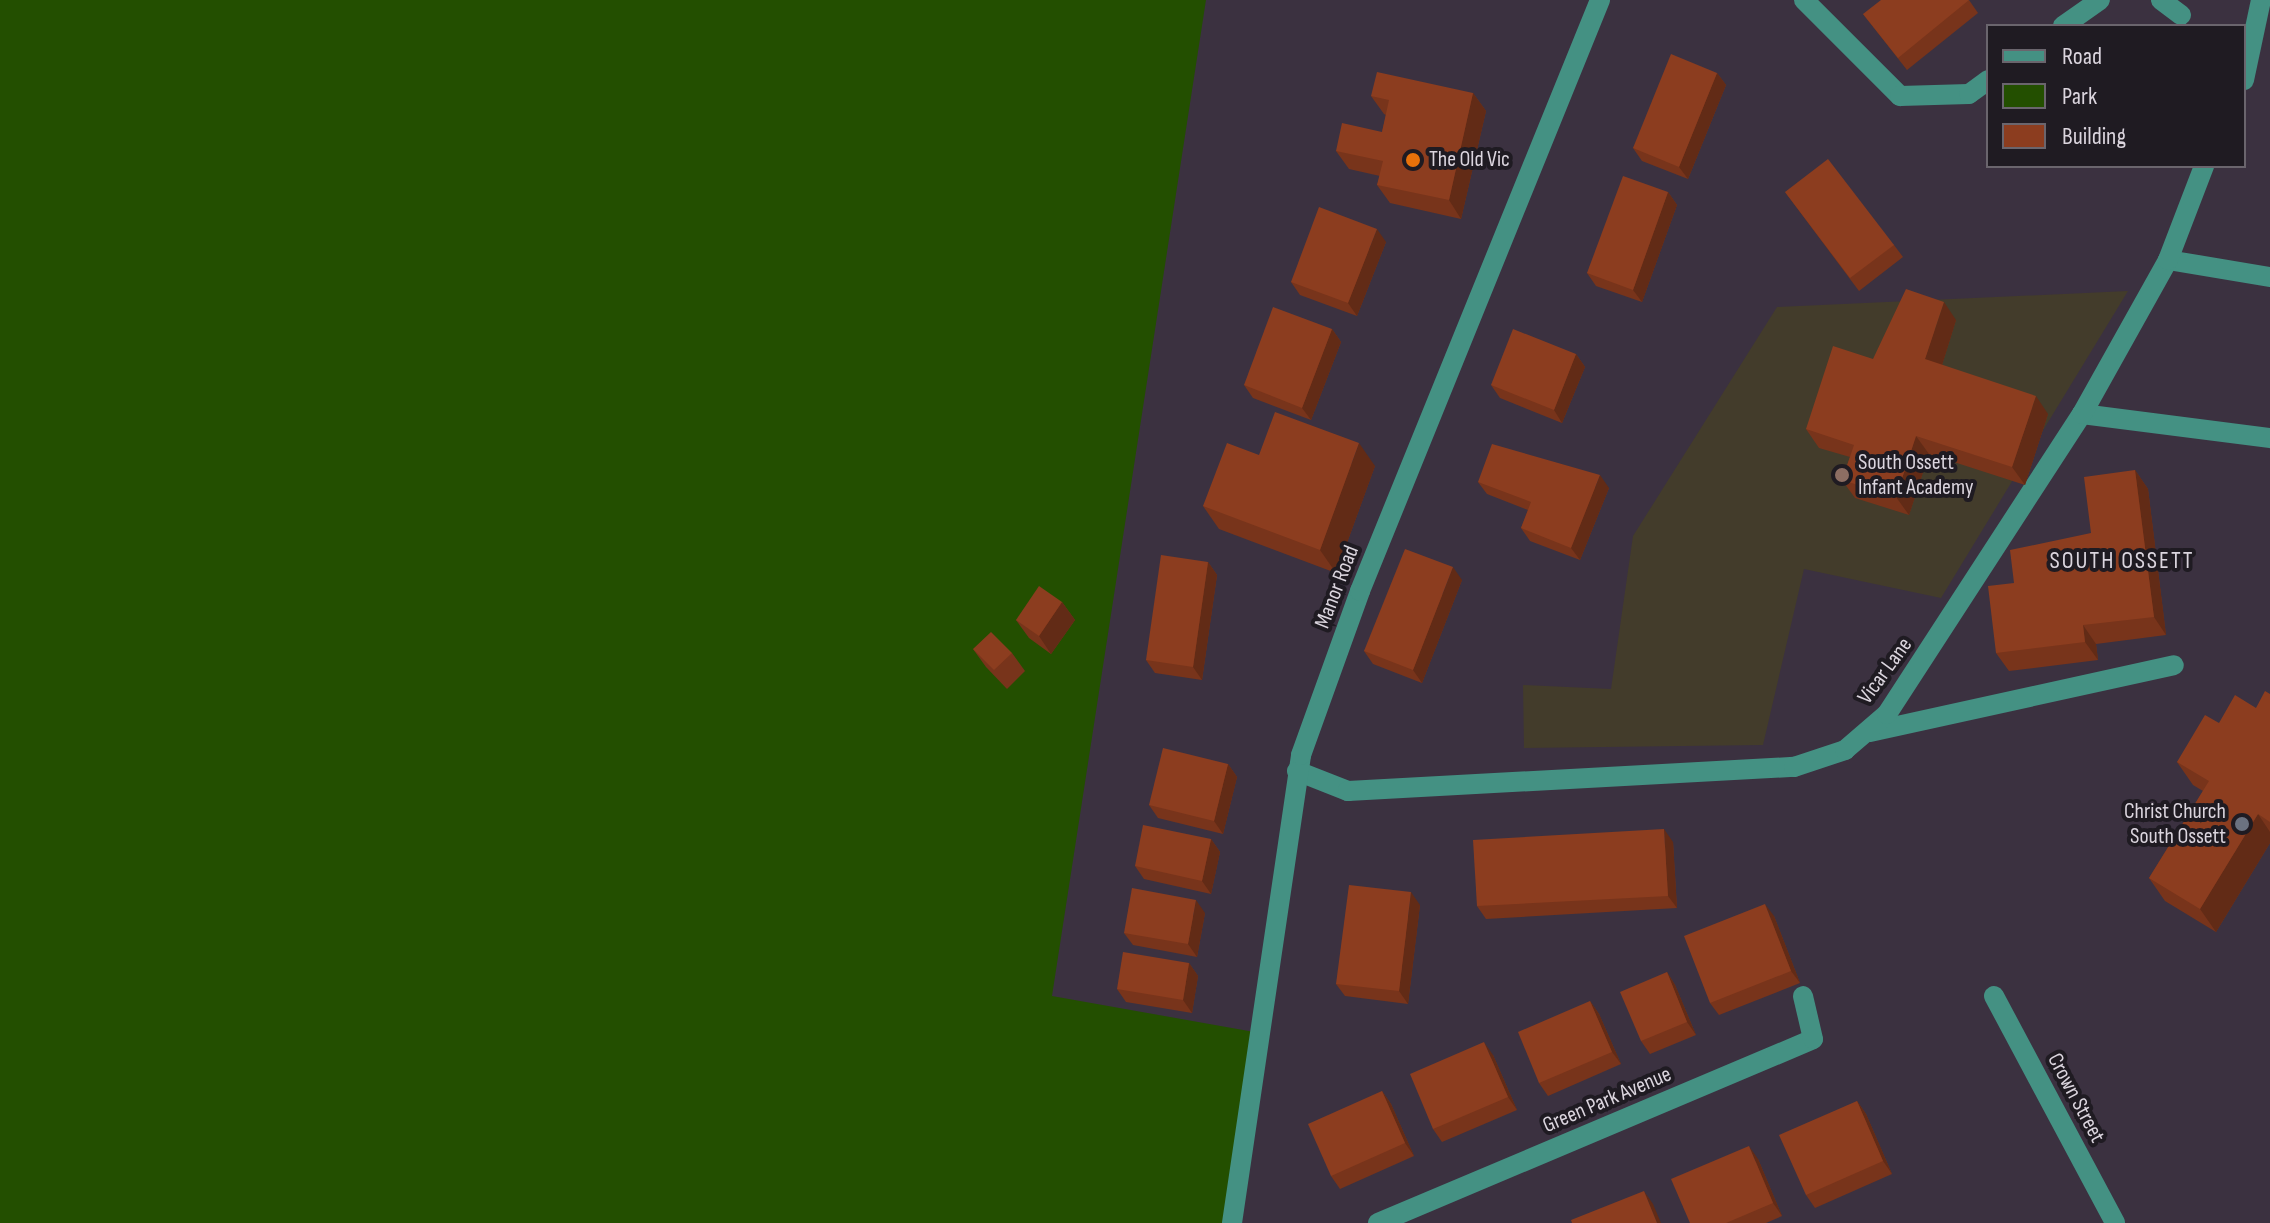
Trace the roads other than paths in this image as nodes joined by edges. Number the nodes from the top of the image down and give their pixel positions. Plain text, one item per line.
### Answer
1 (1600, 0) edge
2 (1804, 0) edge
3 (2100, 0) edge
4 (2161, 0) edge
5 (2261, 0) edge
6 (2181, 15) dead end
7 (2066, 24) edge
8 (2246, 71) edge
9 (1986, 81) edge
10 (2203, 168) edge
11 (2168, 260) junction
12 (2270, 277) edge
13 (2082, 414) junction
14 (2270, 438) edge
15 (2174, 665) dead end
16 (1866, 732) junction
17 (1297, 771) junction
18 (1803, 996) dead end
19 (1994, 996) dead end
20 (1232, 1223) edge
21 (1378, 1223) edge
22 (2115, 1223) edge

1 - 17 street, Manor Road
2 - 9 street
3 - 7 street
4 - 6 street
5 - 8 street
10 - 11 street, Vicar Lane
11 - 12 street
11 - 13 street, Vicar Lane
13 - 14 street
13 - 16 street, Vicar Lane
15 - 16 street
16 - 17 street, Vicar Lane
17 - 20 street, Manor Road
18 - 21 street, Green Park Avenue
19 - 22 street, Crown Street

